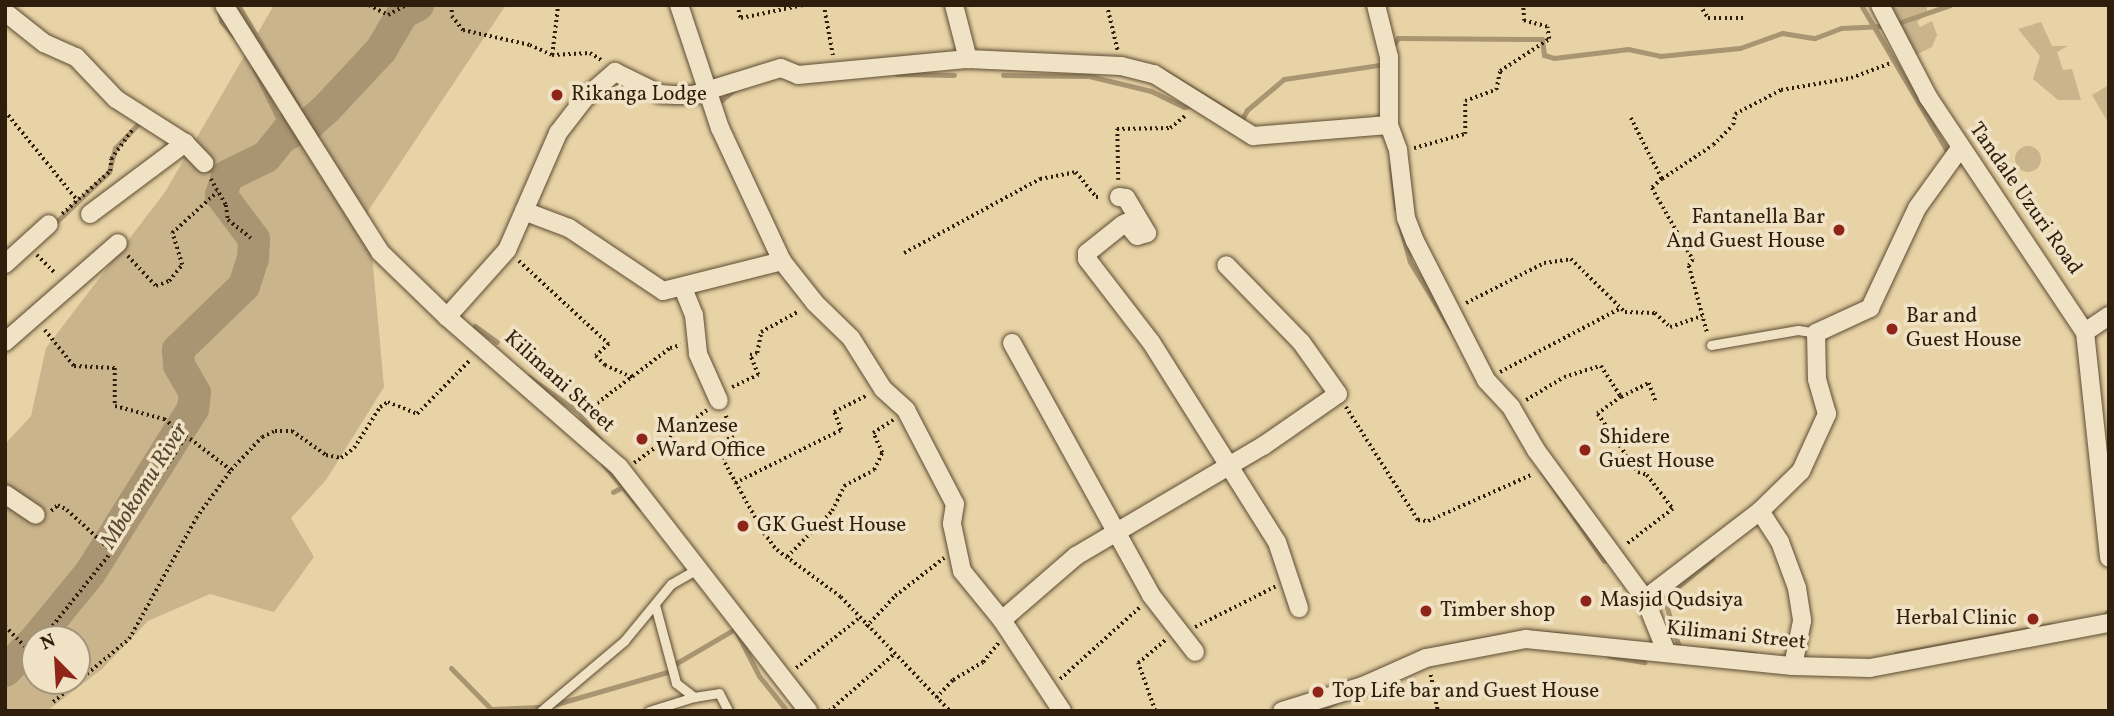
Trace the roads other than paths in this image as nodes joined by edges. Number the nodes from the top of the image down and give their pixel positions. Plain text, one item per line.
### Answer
1 (224, 5) edge
2 (678, 5) edge
3 (954, 5) edge
4 (1382, 7) edge
5 (1881, 7) edge
6 (5, 12) edge
7 (968, 59) junction
8 (710, 90) junction
9 (1389, 125) junction
10 (185, 143) junction
11 (1961, 147) junction
12 (204, 163) road end
13 (1119, 197) road end
14 (524, 211) junction
15 (90, 214) dead end
16 (49, 224) road end
17 (118, 243) dead end
18 (782, 261) junction
19 (5, 264) edge
20 (1226, 265) dead end
21 (683, 288) junction
22 (2109, 316) edge
23 (447, 317) junction
24 (2085, 332) junction
25 (1816, 333) junction
26 (5, 342) edge
27 (1012, 343) dead end
28 (1711, 345) road end
29 (719, 401) road end
30 (1229, 463) junction
31 (5, 494) edge
32 (1760, 511) junction
33 (36, 515) road end
34 (1115, 533) junction
35 (2109, 558) edge
36 (696, 561) junction
37 (1645, 599) junction
38 (655, 605) junction
39 (1299, 608) dead end
40 (2109, 624) edge
41 (1005, 625) junction
42 (1666, 651) junction
43 (1195, 652) dead end
44 (1793, 666) junction
45 (694, 697) junction
46 (541, 711) edge
47 (649, 711) edge
48 (728, 711) edge
49 (808, 711) edge
50 (1062, 711) edge
51 (1282, 711) edge

1 - 23 street, Kilimani Street
2 - 8 street
3 - 7 street
4 - 9 street
5 - 11 street, Tandale Uzuri Road
6 - 10 street
7 - 8 street
7 - 9 street
8 - 14 street
8 - 18 street
9 - 37 street
10 - 12 street
10 - 15 street
11 - 24 street, Tandale Uzuri Road
11 - 25 street
13 - 30 street
14 - 21 street
14 - 23 street
16 - 19 street
17 - 26 street
18 - 21 street
18 - 41 street
20 - 30 street
21 - 29 street
22 - 24 street
23 - 36 street, Kilimani Street
24 - 35 street, Tandale Uzuri Road
25 - 28 lane
25 - 32 street
27 - 34 street
30 - 34 street
30 - 39 street
31 - 33 street
32 - 37 street
32 - 44 street
34 - 41 street
34 - 43 street
36 - 38 lane
36 - 49 street, Kilimani Street
37 - 42 street
38 - 45 lane
38 - 46 lane
40 - 44 street, Kilimani Street
41 - 50 street
42 - 44 street, Kilimani Street
42 - 51 street, Kilimani Street
45 - 47 lane
45 - 48 lane

